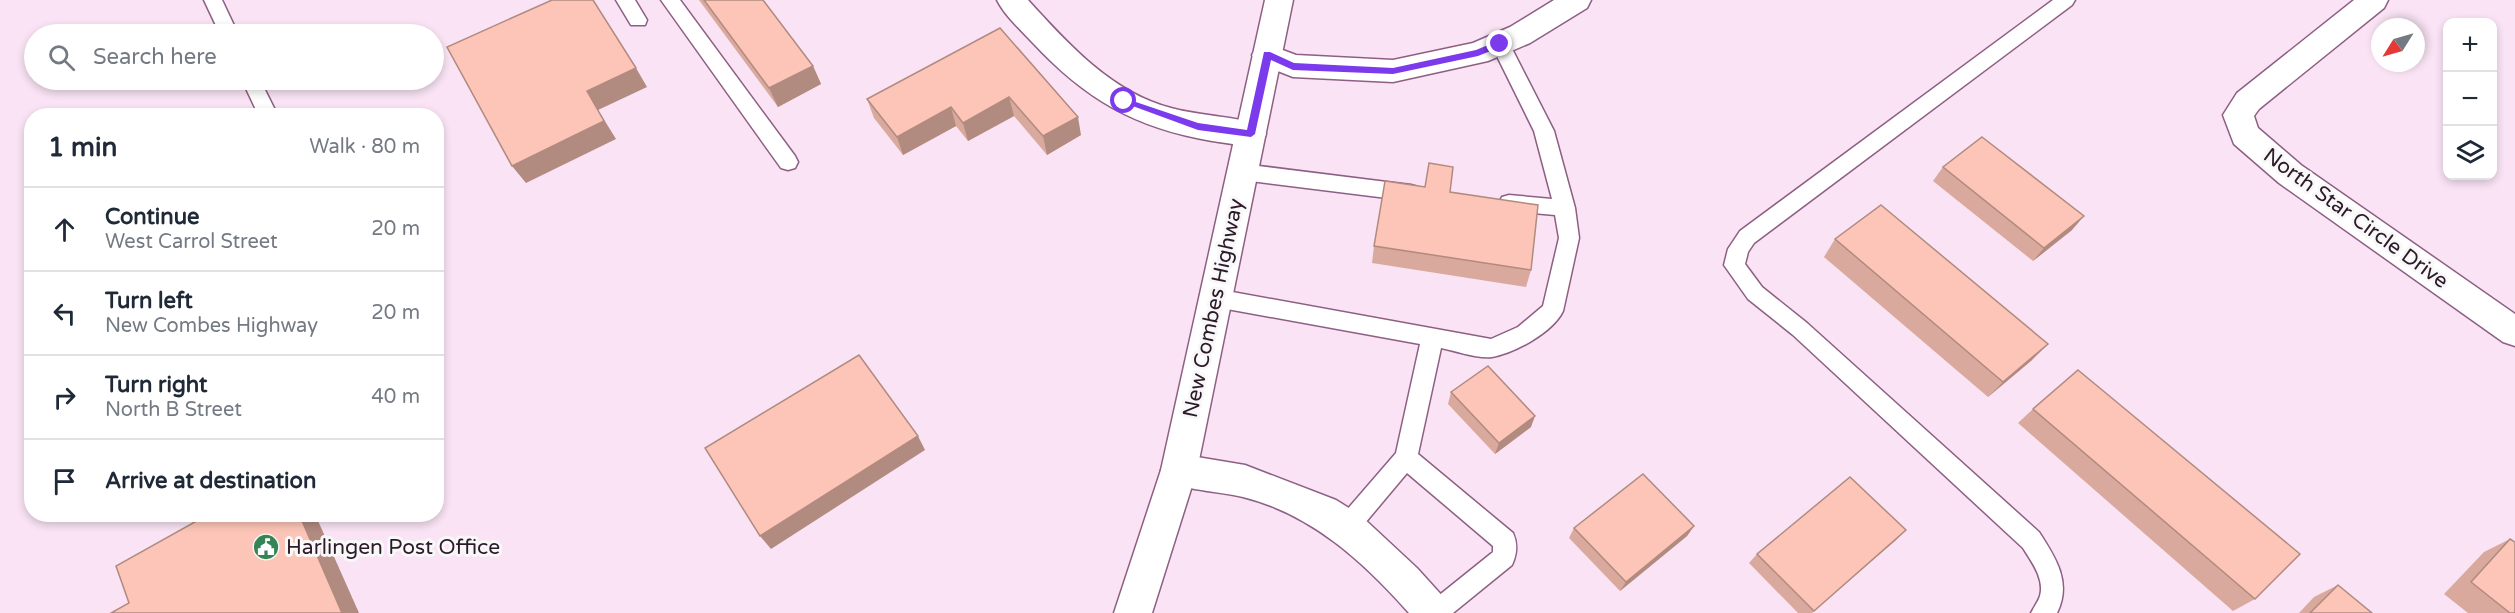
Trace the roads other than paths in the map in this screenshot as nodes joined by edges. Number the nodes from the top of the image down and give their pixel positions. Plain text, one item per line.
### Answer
1 (213, 0) edge
2 (625, 0) edge
3 (670, 0) edge
4 (1011, 0) edge
5 (1279, 0) edge
6 (1577, 0) edge
7 (2066, 0) edge
8 (2374, 0) edge
9 (638, 20) dead end
10 (225, 24) edge
11 (1500, 44) junction
12 (1267, 55) junction
13 (256, 90) edge
14 (265, 108) edge
15 (1251, 134) junction
16 (788, 162) dead end
17 (1243, 172) junction
18 (1423, 195) edge
19 (1494, 202) edge
20 (1565, 208) junction
21 (1216, 298) junction
22 (2515, 332) edge
23 (1432, 339) junction
24 (1406, 458) junction
25 (1179, 470) junction
26 (1347, 527) junction
27 (1133, 613) edge
28 (1434, 613) edge
29 (2043, 613) edge

1 - 10 lane
2 - 9 lane
3 - 16 lane
4 - 15 street
5 - 12 street, New Combes Highway
6 - 11 street
7 - 29 lane
8 - 22 street, North Star Circle Drive
11 - 12 street
11 - 20 lane
12 - 15 street, New Combes Highway
13 - 14 lane
15 - 17 street, New Combes Highway
17 - 18 lane
17 - 21 street, New Combes Highway
19 - 20 lane
20 - 23 lane
21 - 23 lane
21 - 25 street, New Combes Highway
23 - 24 lane
24 - 26 lane
24 - 28 lane
25 - 26 street
25 - 27 street, New Combes Highway
26 - 28 street

